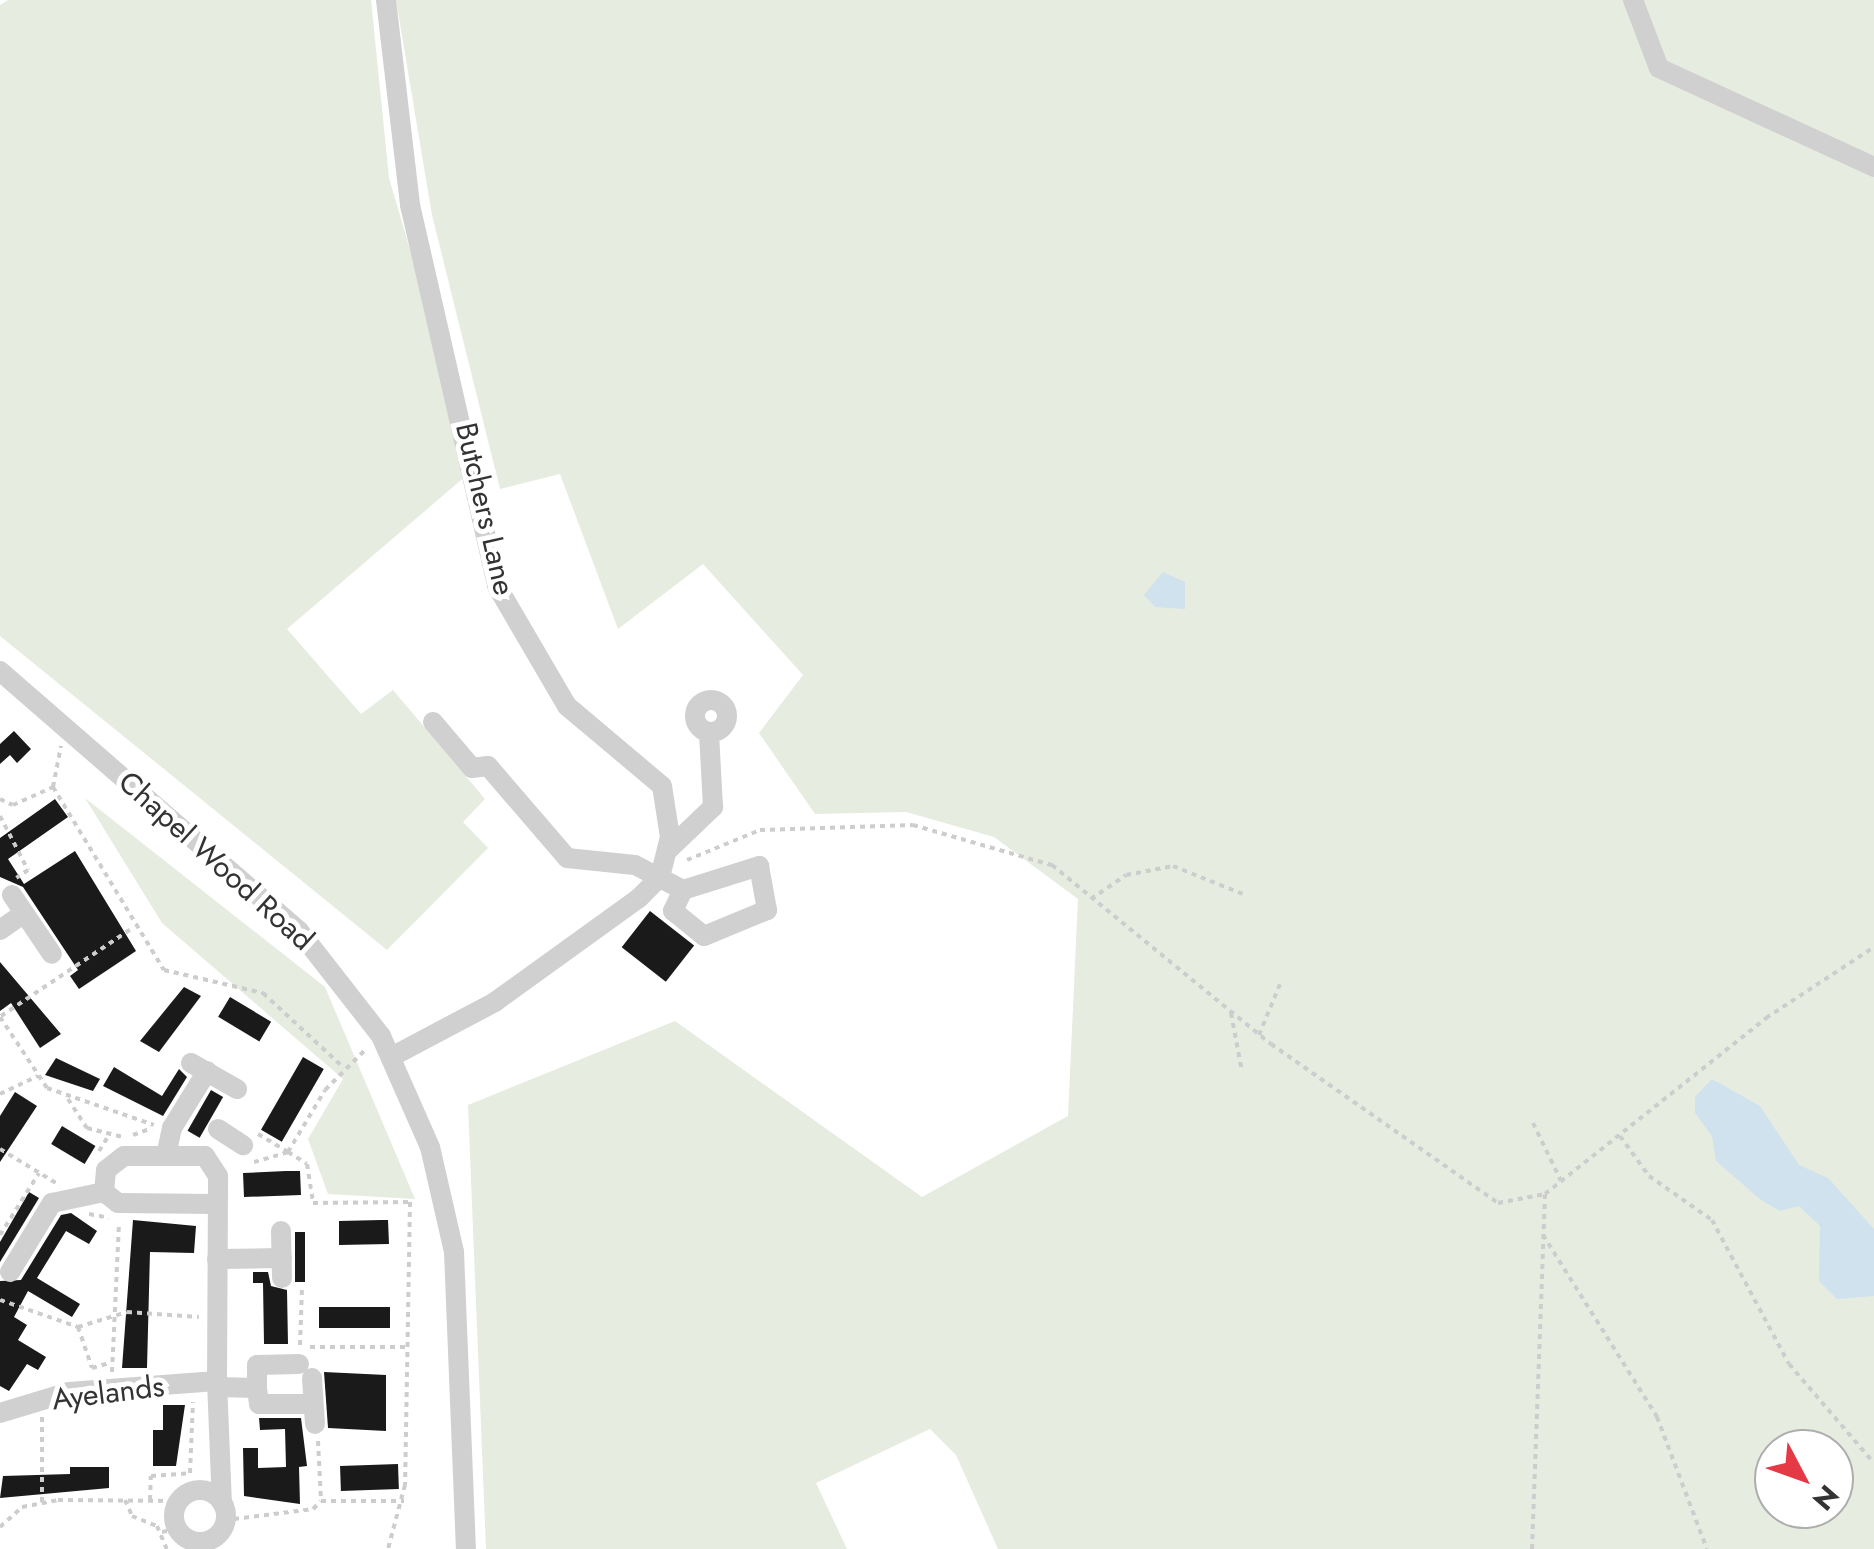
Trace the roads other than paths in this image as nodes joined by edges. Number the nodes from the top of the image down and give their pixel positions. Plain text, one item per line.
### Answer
1 (386, 0) edge
2 (1634, 0) edge
3 (1874, 167) edge
4 (0, 672) edge
5 (433, 722) dead end
6 (709, 732) dead end
7 (664, 865) junction
8 (683, 890) junction
9 (0, 930) edge
10 (52, 954) dead end
11 (392, 1057) junction
12 (237, 1088) dead end
13 (249, 1139) road end
14 (166, 1156) junction
15 (205, 1156) junction
16 (111, 1197) junction
17 (215, 1204) junction
18 (281, 1231) dead end
19 (217, 1258) junction
20 (13, 1274) edge
21 (217, 1384) junction
22 (257, 1388) junction
23 (0, 1413) edge
24 (224, 1512) junction
25 (466, 1549) edge

1 - 7 street, Butchers Lane
2 - 3 street
4 - 11 street, Chapel Wood Road
5 - 7 street
6 - 7 street
7 - 8 street
7 - 11 street
8 - 8 street
9 - 10 street
11 - 25 street, Chapel Wood Road
12 - 14 street
13 - 15 street
14 - 15 street
14 - 16 street
15 - 17 street
16 - 17 street
16 - 20 street
17 - 19 street
18 - 19 street
19 - 21 street
21 - 22 street, Ayelands
21 - 23 street, Ayelands
21 - 24 street
22 - 22 street
24 - 24 street

